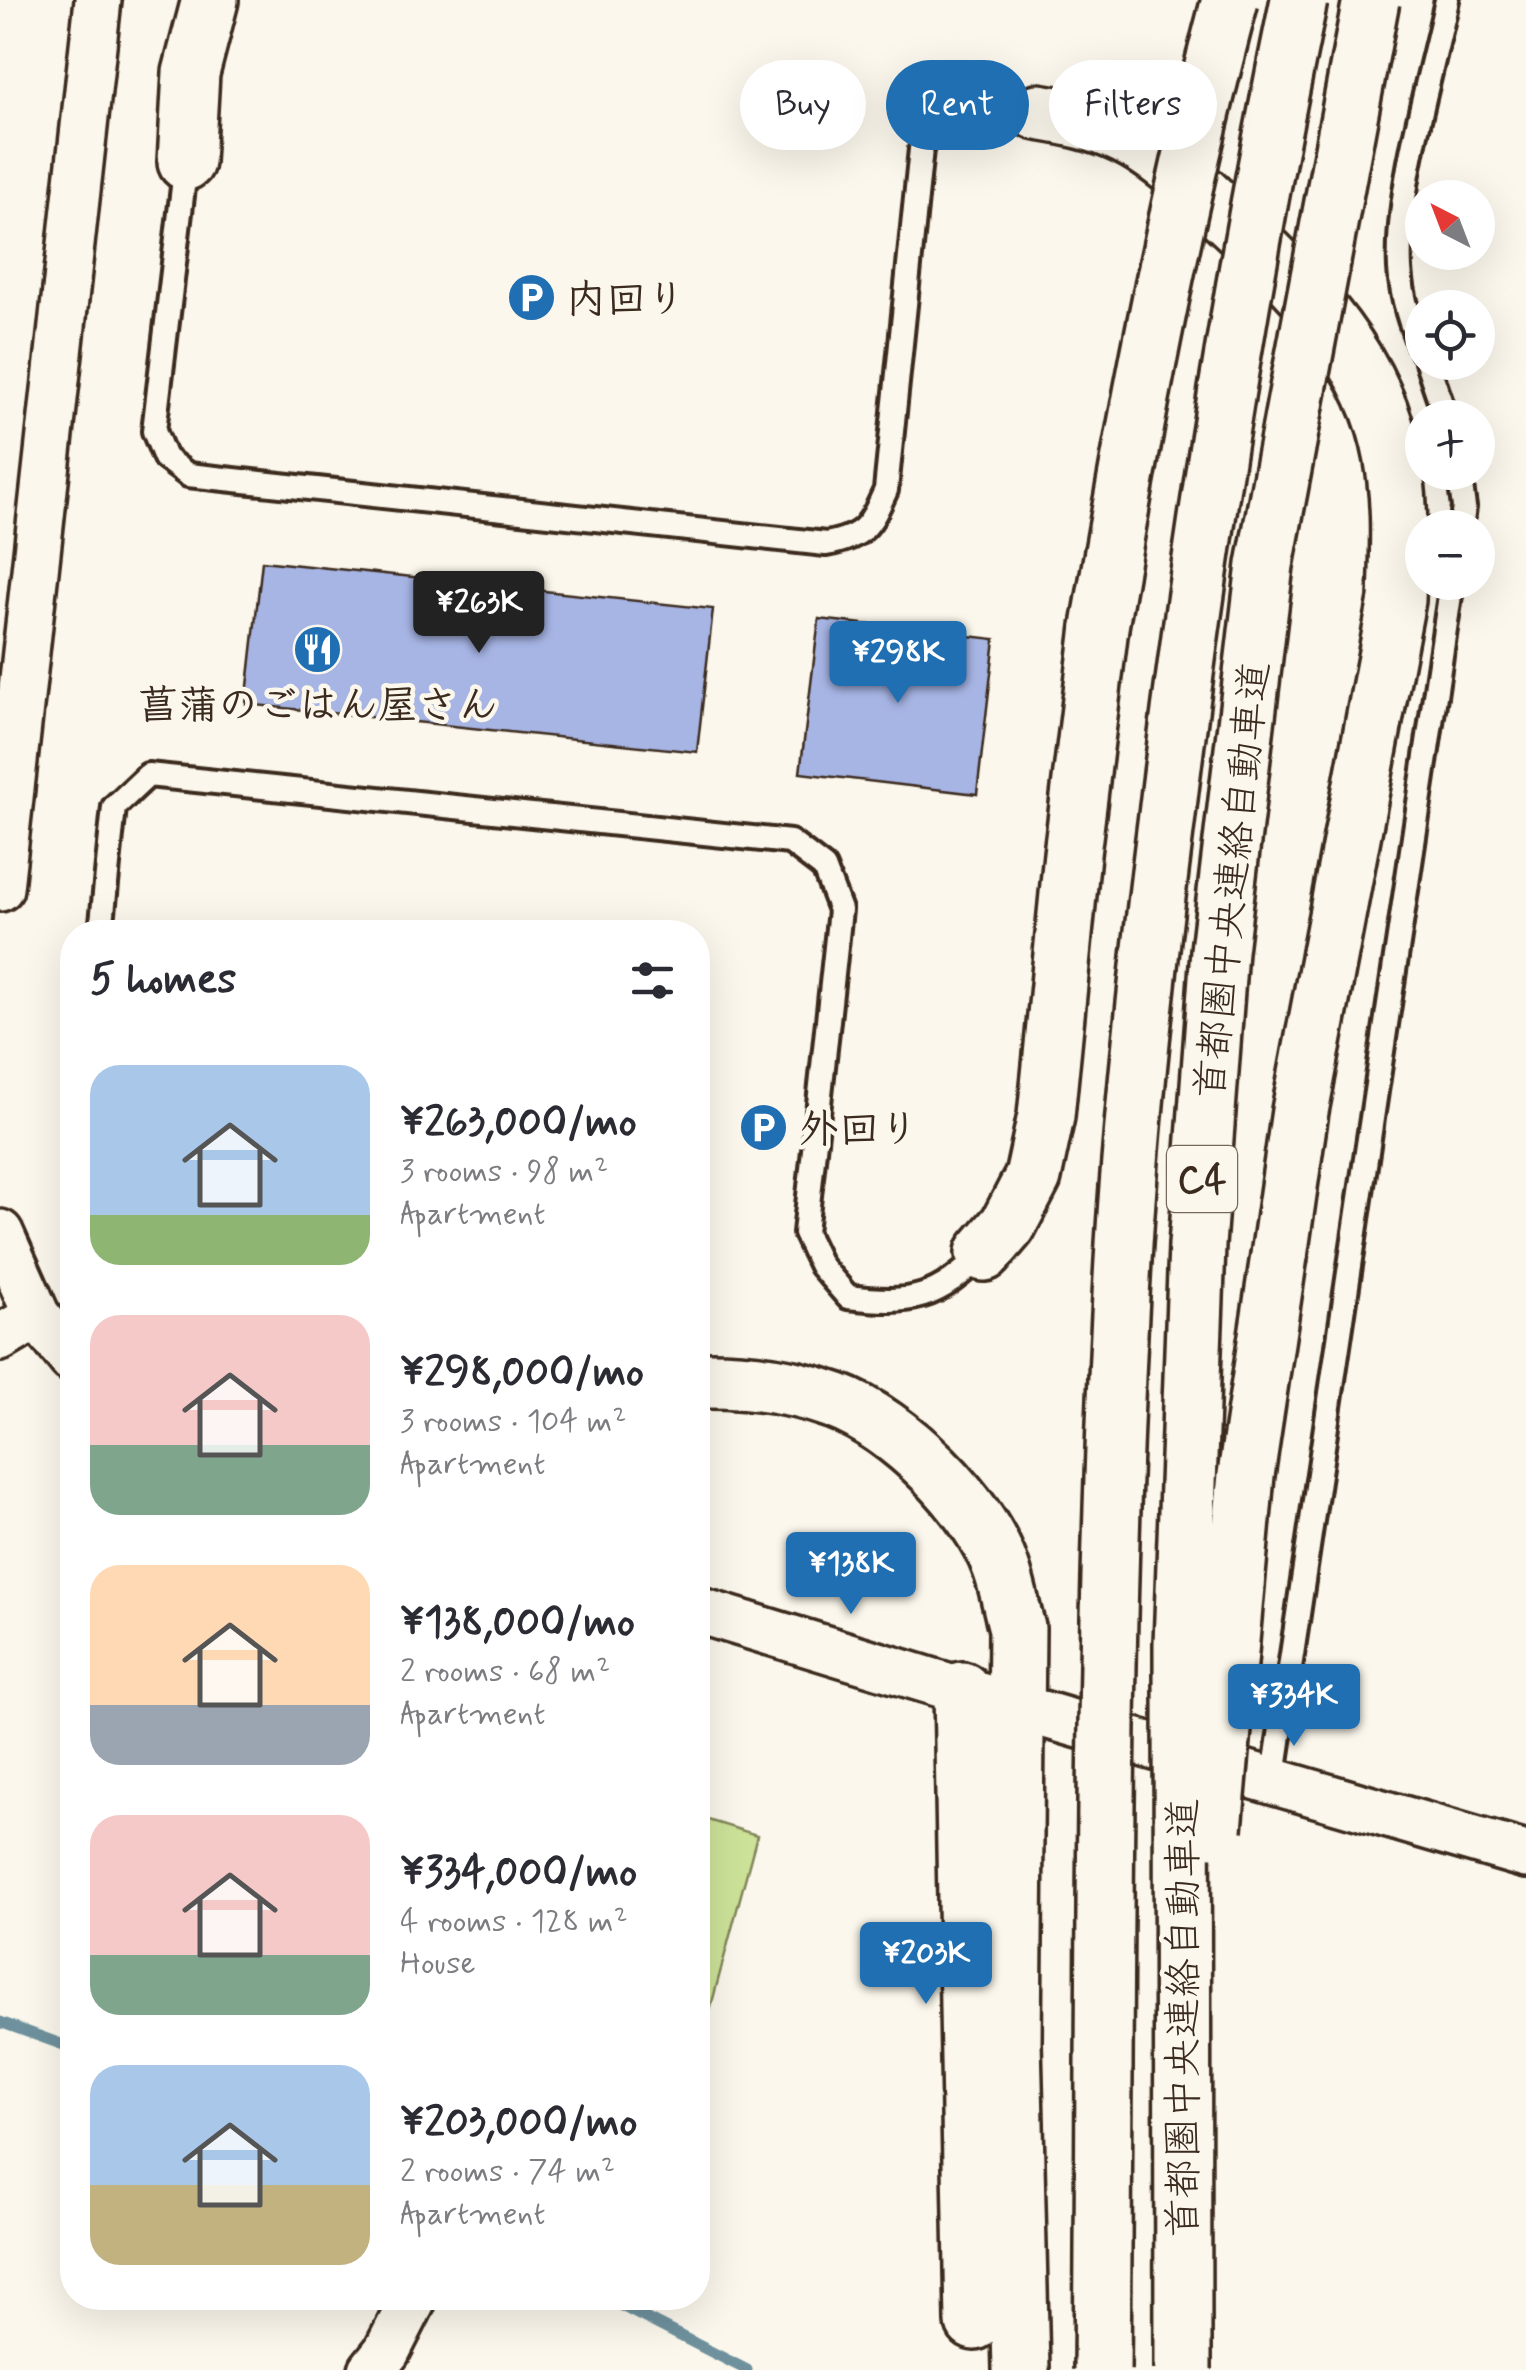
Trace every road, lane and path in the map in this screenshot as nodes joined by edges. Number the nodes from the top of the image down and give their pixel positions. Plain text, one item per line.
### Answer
1 (98, 0) edge
2 (210, 0) edge
3 (1230, 0) edge
4 (1299, 0) edge
5 (1371, 0) edge
6 (1447, 0) edge
7 (1038, 112) joint
8 (186, 162) joint
9 (1405, 302) edge
10 (1449, 600) edge
11 (0, 888) edge
12 (101, 920) edge
13 (0, 1233) edge
14 (984, 1253) joint
15 (18, 1327) edge
16 (60, 1352) edge
17 (710, 1381) edge
18 (710, 1614) edge
19 (972, 1693) joint
20 (1042, 1714) dead end
21 (1273, 1782) junction
22 (1526, 1856) edge
23 (408, 2310) edge
24 (974, 2322) dead end
25 (372, 2370) edge
26 (1022, 2370) edge
27 (1102, 2370) edge
28 (1183, 2370) edge
29 (1194, 2370) edge

1 - 11 street
2 - 8 main road
3 - 14 main road, bridge
4 - 27 main road, 首都圏中央連絡自動車道 / C4, bridge
5 - 28 main road, 首都圏中央連絡自動車道 / C4, bridge
6 - 9 lane
7 - 8 lane
7 - 29 main road, bridge
10 - 21 lane
12 - 14 lane
13 - 15 street
15 - 16 street
17 - 26 main road
18 - 19 street
19 - 24 main road
20 - 21 street
21 - 22 street
23 - 25 street

